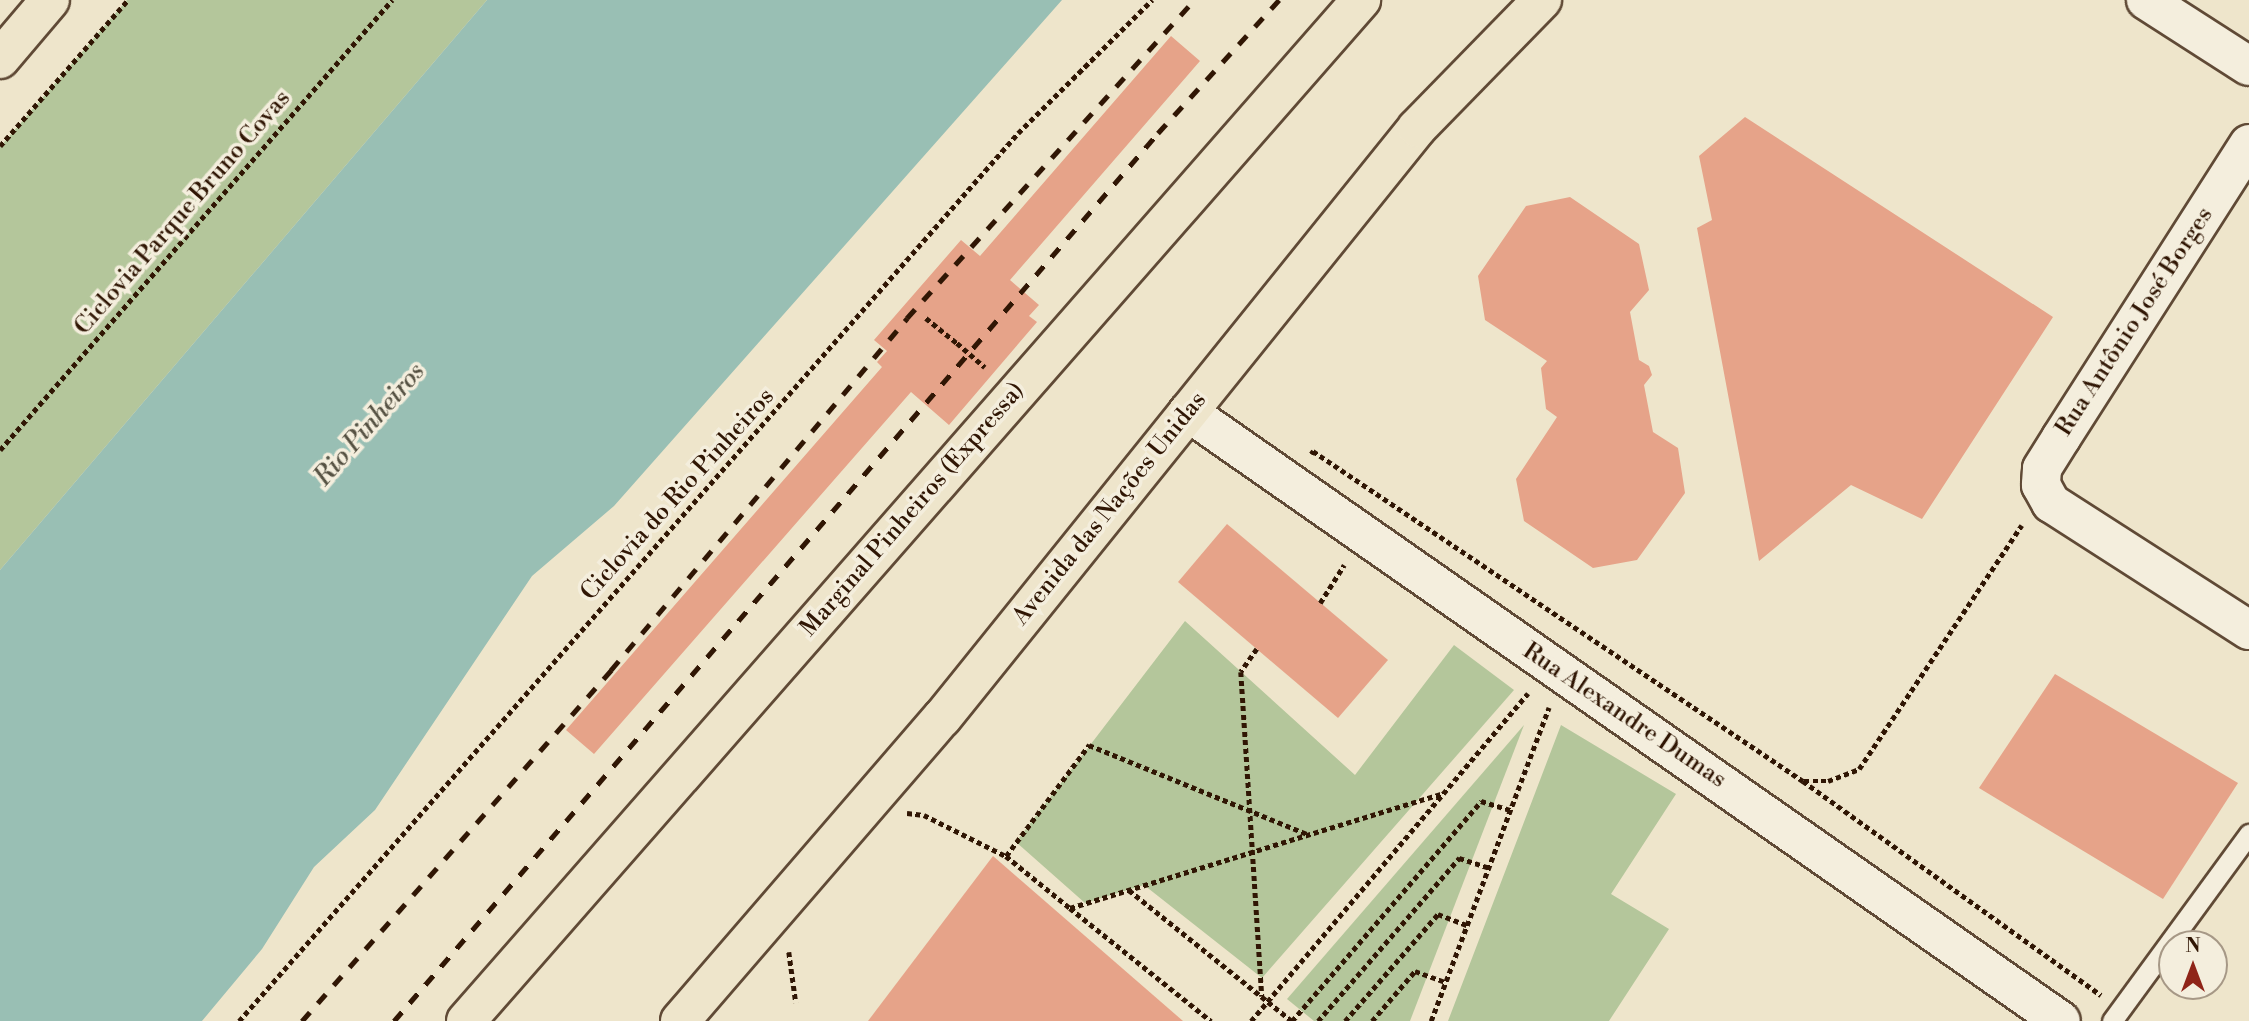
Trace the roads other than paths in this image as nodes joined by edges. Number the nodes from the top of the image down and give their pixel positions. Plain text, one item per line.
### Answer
1 (50, 0) edge
2 (1361, 0) edge
3 (1542, 0) edge
4 (2146, 0) edge
5 (0, 59) edge
6 (2249, 66) edge
7 (2249, 144) edge
8 (1188, 412) junction
9 (2248, 627) edge
10 (2249, 834) edge
11 (2117, 1015) edge
12 (466, 1021) edge
13 (680, 1021) edge
14 (2061, 1021) edge

1 - 5 highway
2 - 12 highway, Marginal Pinheiros (Expressa)
3 - 8 highway, Avenida das Nações Unidas
4 - 6 street
7 - 9 street, Rua Antônio José Borges
8 - 13 highway, Avenida das Nações Unidas
8 - 14 street, Rua Alexandre Dumas
10 - 11 lane

